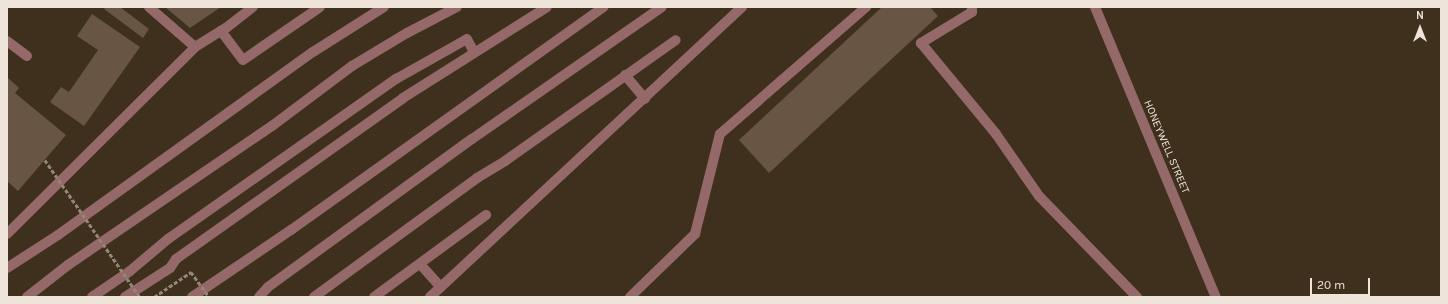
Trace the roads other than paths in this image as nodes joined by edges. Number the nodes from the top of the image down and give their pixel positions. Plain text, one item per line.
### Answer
1 (149, 7) edge
2 (253, 7) edge
3 (320, 7) edge
4 (384, 7) edge
5 (457, 7) edge
6 (547, 7) edge
7 (604, 7) edge
8 (662, 7) edge
9 (742, 7) edge
10 (866, 7) edge
11 (972, 7) edge
12 (1095, 7) edge
13 (221, 31) junction
14 (676, 40) dead end
15 (7, 41) edge
16 (195, 47) junction
17 (474, 52) junction
18 (27, 56) dead end
19 (625, 75) junction
20 (645, 99) junction
21 (486, 215) dead end
22 (7, 234) edge
23 (420, 264) junction
24 (7, 268) edge
25 (441, 287) junction
26 (27, 297) edge
27 (92, 297) edge
28 (125, 297) edge
29 (192, 297) edge
30 (259, 297) edge
31 (314, 297) edge
32 (374, 297) edge
33 (430, 297) edge
34 (630, 297) edge
35 (1137, 297) edge
36 (1216, 297) edge

1 - 16 street
2 - 13 street
3 - 13 street
4 - 24 street
5 - 26 street
6 - 17 street
7 - 29 street
8 - 30 street
9 - 20 street
10 - 34 street
11 - 35 street
12 - 36 street, HONEYWELL STREET
13 - 16 street
14 - 19 street
15 - 18 street
16 - 22 street
17 - 27 street
17 - 28 street
19 - 20 street
19 - 31 street
20 - 25 street
21 - 23 street
23 - 25 street
23 - 32 street
25 - 33 street

